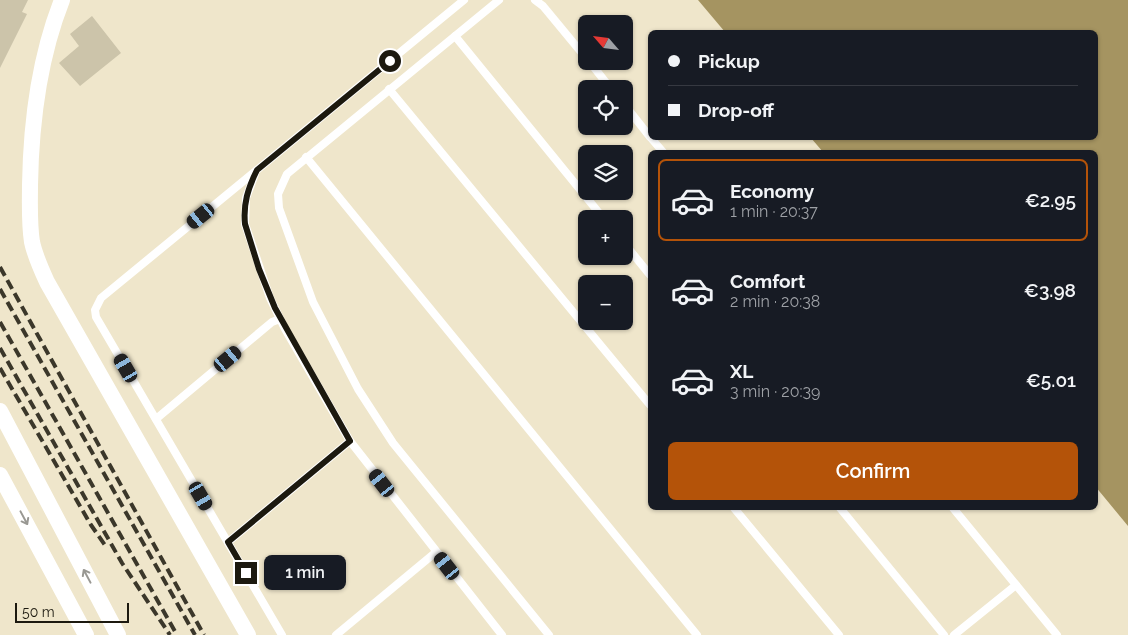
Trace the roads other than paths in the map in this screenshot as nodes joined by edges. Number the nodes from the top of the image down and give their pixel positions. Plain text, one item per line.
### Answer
1 (62, 0) edge
2 (464, 0) edge
3 (499, 0) edge
4 (535, 0) edge
5 (542, 3) edge
6 (455, 36) junction
7 (578, 49) edge
8 (595, 70) edge
9 (604, 80) edge
10 (389, 89) junction
11 (633, 115) edge
12 (648, 134) edge
13 (653, 140) edge
14 (661, 150) edge
15 (306, 157) junction
16 (257, 170) junction
17 (597, 210) edge
18 (633, 254) edge
19 (648, 273) edge
20 (280, 319) junction
21 (648, 403) edge
22 (0, 411) edge
23 (156, 419) junction
24 (350, 441) junction
25 (0, 475) edge
26 (736, 510) edge
27 (842, 510) edge
28 (955, 510) edge
29 (228, 542) junction
30 (436, 552) junction
31 (1016, 585) junction
32 (86, 635) edge
33 (118, 635) edge
34 (248, 635) edge
35 (282, 635) edge
36 (336, 635) edge
37 (502, 635) edge
38 (549, 635) edge
39 (697, 635) edge
40 (839, 635) edge
41 (944, 635) edge
42 (954, 635) edge
43 (1057, 635) edge

1 - 34 street
2 - 16 lane
3 - 6 lane
4 - 5 lane
5 - 7 lane
6 - 10 lane
6 - 17 lane
8 - 9 lane
10 - 15 lane
10 - 21 lane
11 - 12 lane
13 - 14 lane
15 - 38 lane
15 - 39 lane
16 - 20 lane
16 - 23 lane
18 - 19 lane
20 - 23 lane
20 - 24 lane
33 -> 22 street
23 - 29 lane
24 - 29 lane
24 - 30 lane
25 -> 32 street
26 - 40 lane
27 - 41 lane
28 - 31 lane
29 - 35 lane
30 - 36 lane
30 - 37 lane
31 - 42 lane
31 - 43 lane

